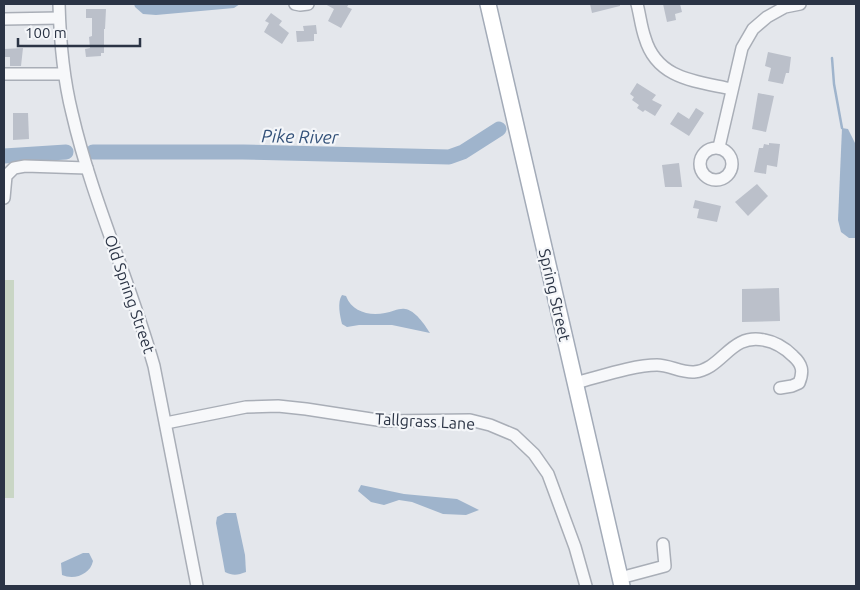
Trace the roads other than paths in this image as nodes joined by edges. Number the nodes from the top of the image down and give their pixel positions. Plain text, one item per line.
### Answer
1 (59, 4) edge
2 (295, 4) edge
3 (308, 4) edge
4 (488, 4) edge
5 (637, 4) edge
6 (800, 4) edge
7 (4, 18) edge
8 (59, 18) junction
9 (4, 74) edge
10 (64, 74) junction
11 (731, 90) junction
12 (719, 147) dead end
13 (87, 168) junction
14 (4, 198) edge
15 (575, 383) junction
16 (780, 388) dead end
17 (166, 422) junction
18 (663, 544) dead end
19 (621, 582) edge
20 (196, 586) edge
21 (586, 586) edge

1 - 8 street, Old Spring Street
2 - 3 street
4 - 15 main road, Spring Street
5 - 11 street
6 - 11 street
7 - 8 street
8 - 10 street, Old Spring Street
9 - 10 street
10 - 13 street, Old Spring Street
11 - 12 street
13 - 14 street
13 - 17 street, Old Spring Street
15 - 16 street
15 - 19 main road, Spring Street
17 - 20 street, Old Spring Street
17 - 21 street, Tallgrass Lane
18 - 19 street

